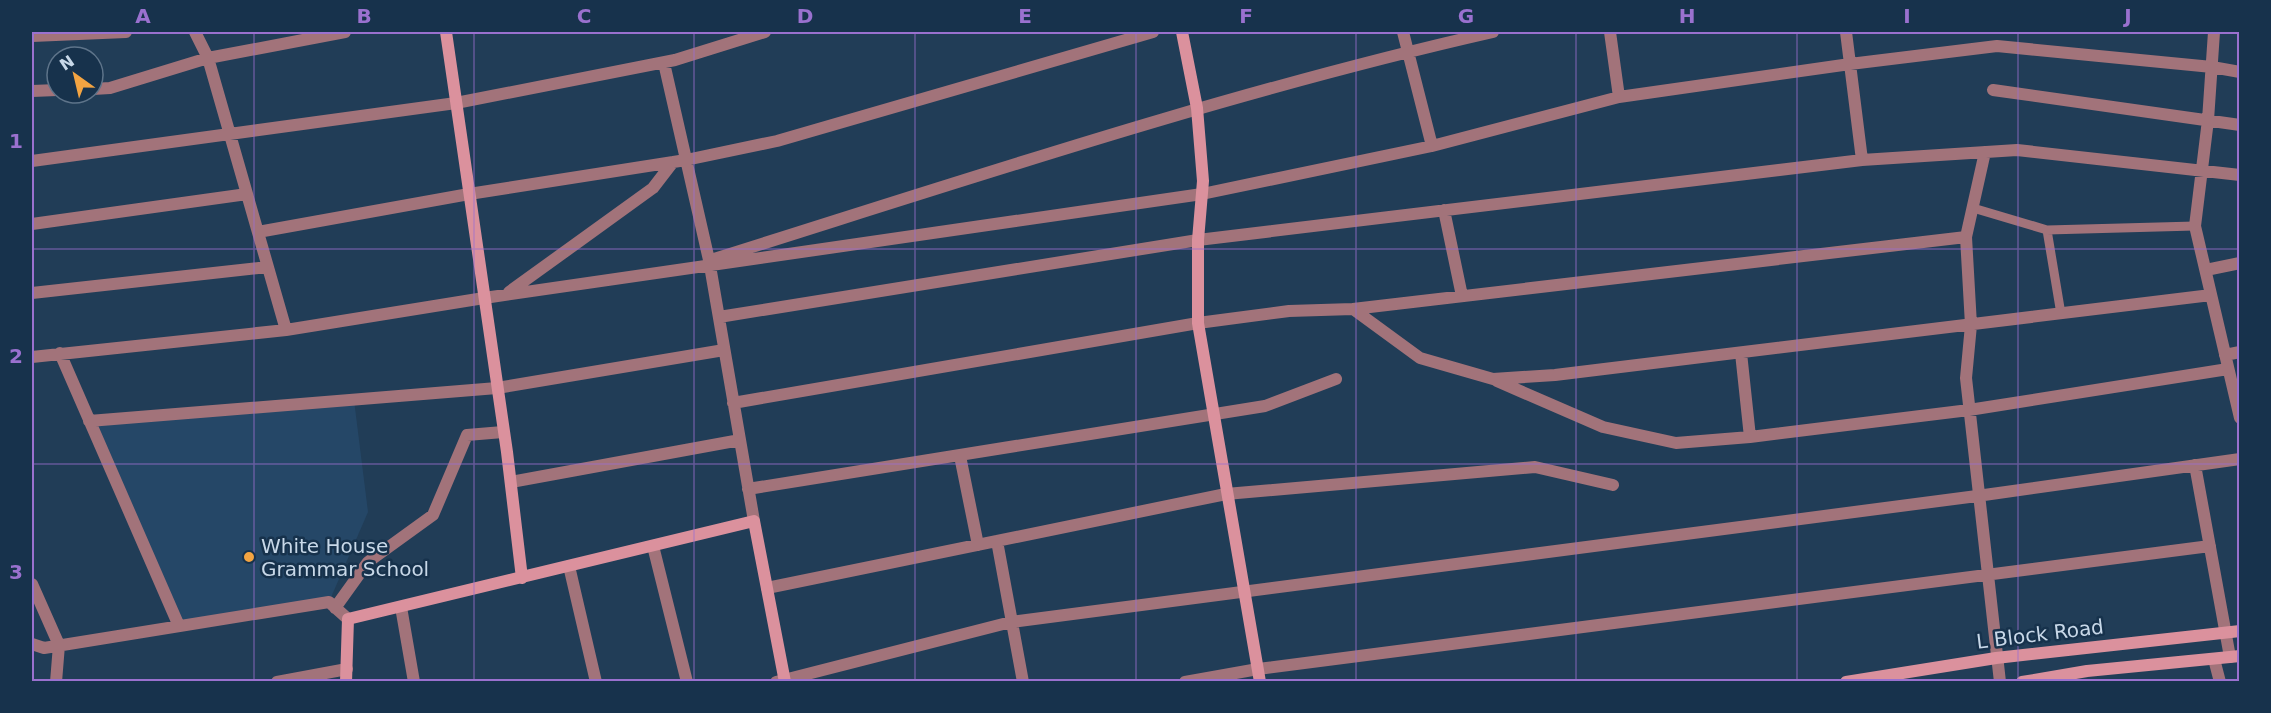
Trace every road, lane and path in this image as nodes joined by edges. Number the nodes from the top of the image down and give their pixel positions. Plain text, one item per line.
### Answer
1 (126, 32) edge
2 (195, 32) edge
3 (345, 32) edge
4 (446, 32) edge
5 (721, 32) edge
6 (765, 32) edge
7 (1152, 32) edge
8 (1182, 32) edge
9 (1403, 32) edge
10 (1493, 32) edge
11 (1610, 32) edge
12 (1845, 32) edge
13 (2214, 32) edge
14 (32, 36) edge
15 (724, 45) junction
16 (1408, 51) junction
17 (208, 58) junction
18 (664, 63) junction
19 (1850, 64) junction
20 (2212, 67) junction
21 (2240, 72) edge
22 (105, 88) edge
23 (1993, 90) dead end
24 (1619, 97) junction
25 (456, 102) junction
26 (1197, 108) junction
27 (2208, 120) junction
28 (2240, 125) edge
29 (229, 134) junction
30 (1432, 146) junction
31 (1985, 152) junction
32 (686, 160) junction
33 (1862, 160) junction
34 (32, 161) edge
35 (673, 162) junction
36 (2202, 170) junction
37 (2240, 175) edge
38 (247, 194) junction
39 (469, 194) junction
40 (1202, 194) junction
41 (1973, 208) junction
42 (1444, 210) junction
43 (32, 224) edge
44 (2195, 226) junction
45 (2047, 230) junction
46 (258, 232) junction
47 (1966, 237) junction
48 (1198, 240) junction
49 (709, 263) junction
50 (2240, 263) edge
51 (268, 267) junction
52 (2206, 270) junction
53 (32, 293) edge
54 (506, 295) junction
55 (2211, 295) junction
56 (1462, 296) junction
57 (484, 298) junction
58 (1353, 309) junction
59 (2061, 314) junction
60 (718, 316) junction
61 (1198, 323) junction
62 (1971, 325) junction
63 (286, 330) junction
64 (724, 350) junction
65 (2240, 352) edge
66 (60, 353) junction
67 (1742, 353) junction
68 (2225, 355) junction
69 (32, 357) edge
70 (2228, 369) junction
71 (1336, 379) dead end
72 (1493, 380) junction
73 (497, 388) junction
74 (733, 403) junction
75 (1969, 410) junction
76 (1213, 416) junction
77 (2240, 418) edge
78 (89, 421) junction
79 (503, 432) junction
80 (1750, 437) junction
81 (740, 440) junction
82 (960, 456) junction
83 (2240, 459) edge
84 (2195, 465) junction
85 (510, 482) junction
86 (1613, 484) dead end
87 (748, 489) junction
88 (1226, 494) junction
89 (1977, 496) junction
90 (754, 520) junction
91 (997, 541) junction
92 (978, 545) junction
93 (653, 546) junction
94 (2210, 546) junction
95 (569, 566) junction
96 (1987, 575) junction
97 (522, 578) junction
98 (32, 584) edge
99 (767, 588) junction
100 (1244, 591) junction
101 (401, 607) junction
102 (335, 608) junction
103 (348, 619) junction
104 (1011, 622) junction
105 (179, 626) junction
106 (2240, 631) edge
107 (2225, 632) junction
108 (32, 644) edge
109 (59, 645) junction
110 (2235, 656) edge
111 (1996, 658) junction
112 (2214, 659) junction
113 (346, 675) edge
114 (1259, 675) edge
115 (56, 681) edge
116 (277, 681) edge
117 (414, 681) edge
118 (596, 681) edge
119 (687, 681) edge
120 (782, 681) edge
121 (1023, 681) edge
122 (1185, 681) edge
123 (1846, 681) edge
124 (2000, 681) edge
125 (2022, 681) edge
126 (2220, 681) edge

1 - 14 street
2 - 17 street
3 - 17 street
4 - 25 street
5 - 15 street
6 - 15 street
7 - 32 street
8 - 26 street
9 - 16 street
10 - 16 street
11 - 24 street
12 - 19 street
13 - 20 street
15 - 18 street
16 - 26 street
16 - 30 street
17 - 22 street
17 - 29 street
18 - 25 street
18 - 32 street
19 - 20 street
19 - 24 street
19 - 33 street
20 - 21 street
20 - 27 street
23 - 27 street
24 - 30 street
25 - 29 street
25 - 39 street
26 - 40 street
26 - 49 street
27 - 28 street
27 - 36 street
29 - 34 street
29 - 38 street
30 - 40 street
31 - 33 street
31 - 36 street
31 - 41 street
32 - 35 street
32 - 49 street
33 - 42 street
35 - 39 street
35 - 54 street
36 - 37 street
36 - 44 street
38 - 43 street
38 - 46 street
39 - 46 street
39 - 57 street
40 - 48 street
40 - 49 street
41 - 45 lane
41 - 47 street
42 - 48 street
42 - 56 street
44 - 45 lane
44 - 52 street
45 - 59 lane
46 - 51 street
47 - 56 street
47 - 62 street
48 - 60 street
48 - 61 street
49 - 54 street
49 - 60 street
50 - 52 street
51 - 53 street
51 - 63 street
52 - 55 street
54 - 57 street
55 - 59 street
55 - 68 street
56 - 58 street
57 - 63 street
57 - 73 street
58 - 61 street
58 - 72 street
59 - 62 street
60 - 64 street
61 - 74 street
61 - 76 street
62 - 67 street
62 - 75 street
63 - 66 street
64 - 73 street
64 - 74 street
65 - 68 street
66 - 69 street
66 - 78 street
67 - 72 street
67 - 80 street
68 - 70 street
70 - 75 street
70 - 77 street
71 - 76 street
72 - 80 street
73 - 78 street
73 - 79 street
74 - 81 street
75 - 80 street
75 - 89 street
76 - 82 street
76 - 88 street
78 - 105 street
79 - 85 street
79 - 102 street
81 - 85 street
81 - 87 street
82 - 87 street
82 - 92 street
83 - 84 street
84 - 89 street
84 - 94 street
85 - 97 street
86 - 88 street
87 - 90 street
88 - 91 street
88 - 100 street
89 - 96 street
89 - 100 street
90 - 93 street
90 - 99 street
91 - 92 street
91 - 104 street
92 - 99 street
93 - 95 street
93 - 119 street
94 - 96 street
94 - 107 street
95 - 97 street
95 - 118 street
96 - 111 street
96 - 114 street
97 - 101 street
98 - 109 street
99 - 120 street
100 - 104 street
100 - 114 street
101 - 103 street
101 - 117 street
102 - 103 street
102 - 105 street
103 - 113 street
104 - 120 street
104 - 121 street
105 - 109 street
106 - 107 street, L Block Road
107 - 110 street
107 - 111 street, L Block Road
108 - 109 street
109 - 115 street
110 - 112 street
111 - 123 street, L Block Road
111 - 124 street
112 - 125 street
112 - 126 street
113 - 116 street
114 - 122 street

